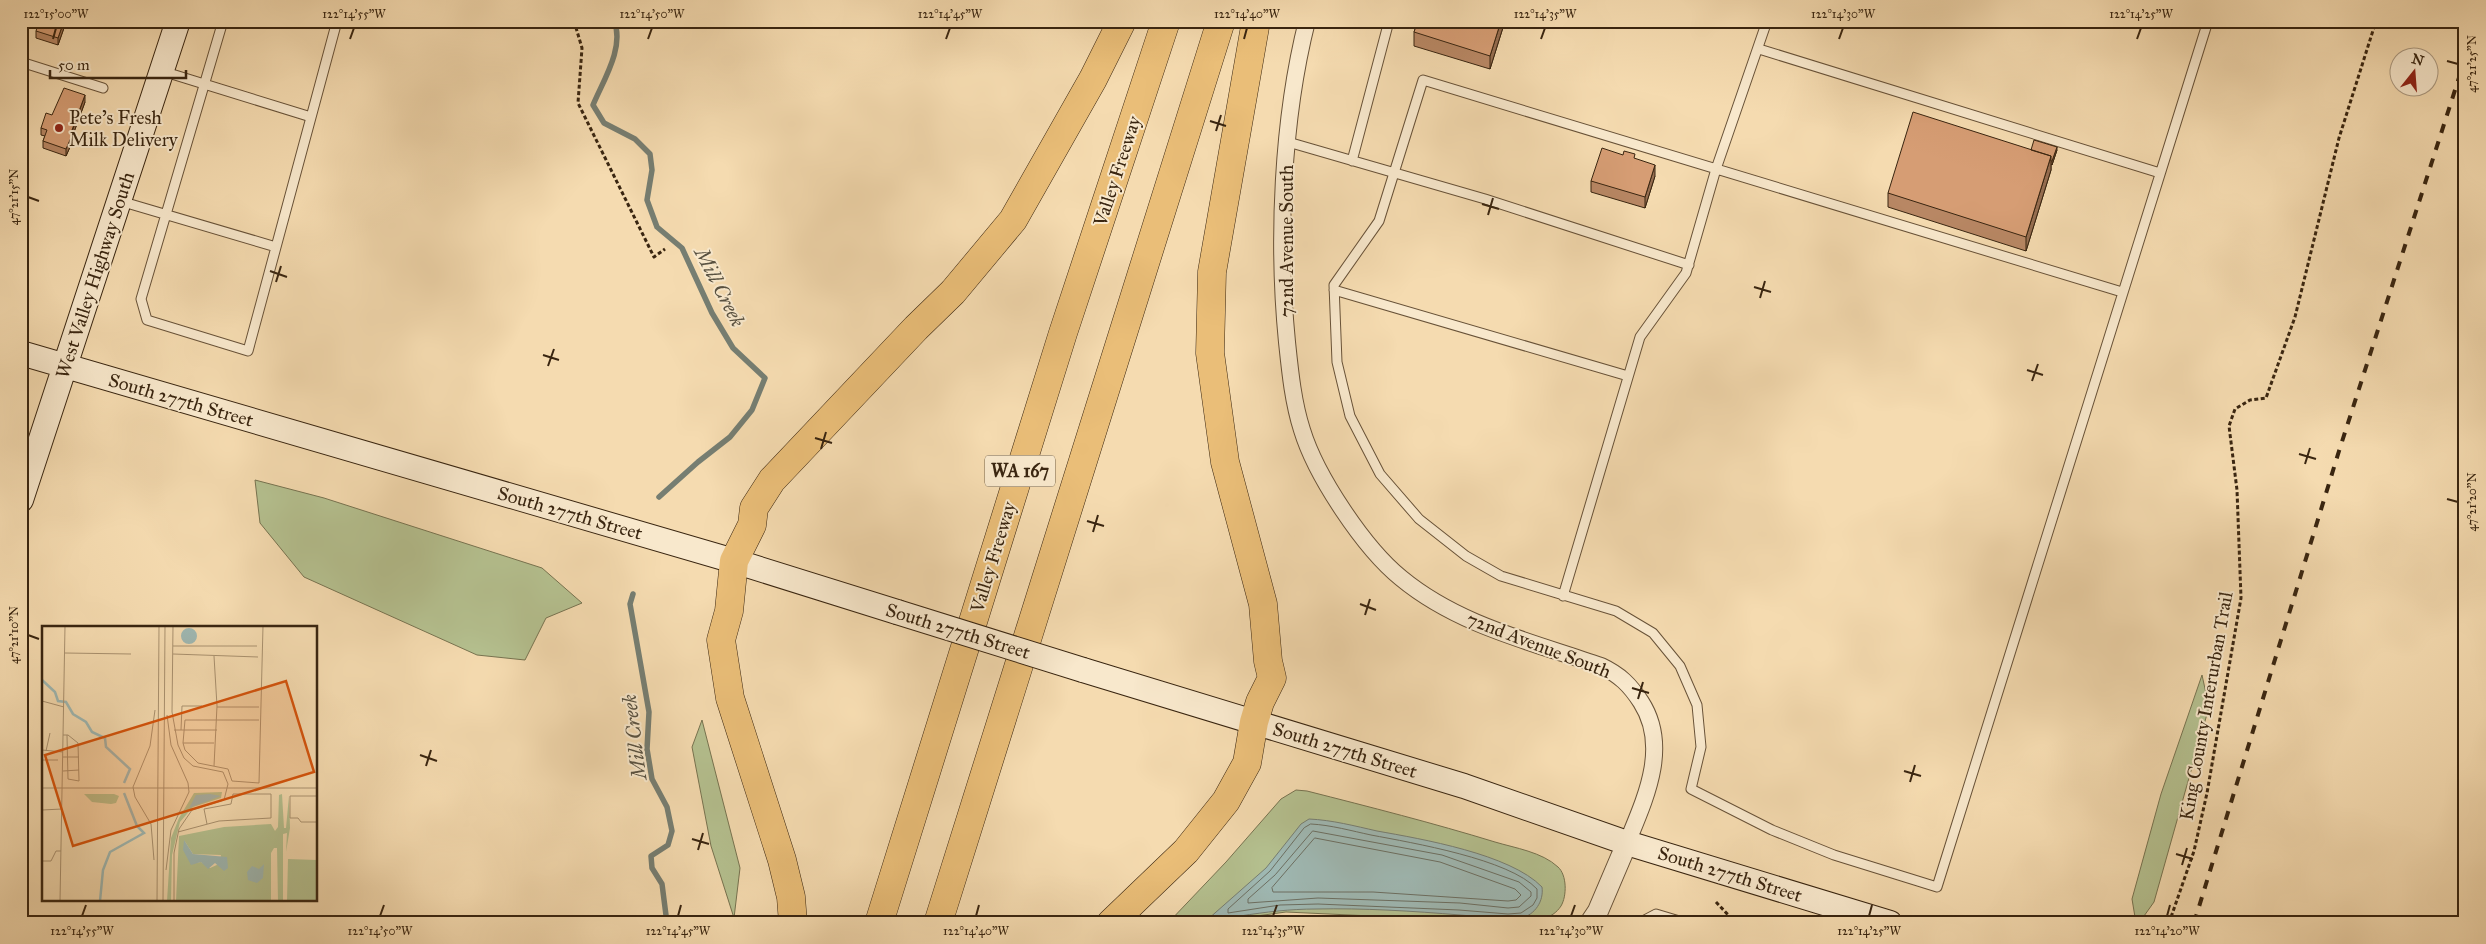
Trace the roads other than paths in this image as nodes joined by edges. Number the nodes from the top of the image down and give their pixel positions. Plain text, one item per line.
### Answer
1 (223, 21) edge
2 (337, 21) edge
3 (1122, 21) edge
4 (1166, 21) edge
5 (1221, 21) edge
6 (1256, 21) edge
7 (1307, 21) edge
8 (1389, 21) edge
9 (1767, 21) edge
10 (2208, 21) edge
11 (175, 22) edge
12 (1759, 49) junction
13 (21, 62) edge
14 (162, 71) junction
15 (204, 84) junction
16 (103, 88) dead end
17 (311, 117) junction
18 (1288, 142) junction
19 (1352, 161) junction
20 (1716, 169) junction
21 (1395, 173) junction
22 (2160, 173) junction
23 (120, 201) junction
24 (166, 214) junction
25 (276, 247) junction
26 (1689, 265) junction
27 (1334, 290) junction
28 (2122, 292) junction
29 (21, 353) edge
30 (65, 366) junction
31 (1628, 376) junction
32 (21, 500) edge
33 (734, 561) junction
34 (1563, 596) junction
35 (1254, 722) junction
36 (1627, 842) junction
37 (794, 923) edge
38 (879, 923) edge
39 (938, 923) edge
40 (1111, 923) edge
41 (1590, 923) edge
42 (1639, 923) edge
43 (1686, 923) edge
44 (1890, 923) edge

1 - 15 lane
2 - 17 lane
3 - 33 highway
4 - 38 highway, Valley Freeway / WA 167
5 - 39 highway, WA 167
6 - 35 highway
7 - 18 street, 72nd Avenue South
8 - 19 lane
9 - 12 lane
10 - 22 lane
11 - 14 main road, West Valley Highway South
12 - 20 lane
12 - 22 lane
13 - 16 lane
14 - 15 lane
14 - 23 main road, West Valley Highway South
15 - 17 lane
15 - 24 lane
17 - 25 lane
18 - 19 lane
18 - 36 street, 72nd Avenue South
19 - 21 lane
20 - 21 lane
20 - 26 lane
20 - 28 lane
21 - 26 lane
21 - 27 lane
22 - 28 lane
23 - 24 lane
23 - 30 main road, West Valley Highway South
24 - 25 lane
24 - 25 lane
26 - 31 lane
27 - 31 lane
27 - 34 lane
28 - 34 lane
29 - 30 main road, South 277th Street
30 - 32 main road, West Valley Highway South
30 - 33 main road, South 277th Street
31 - 34 lane
33 - 35 main road, South 277th Street, bridge
33 - 37 highway
35 - 36 main road, South 277th Street
35 - 40 highway
36 - 41 street, 72nd Avenue South
36 - 44 main road, South 277th Street
42 - 43 lane

